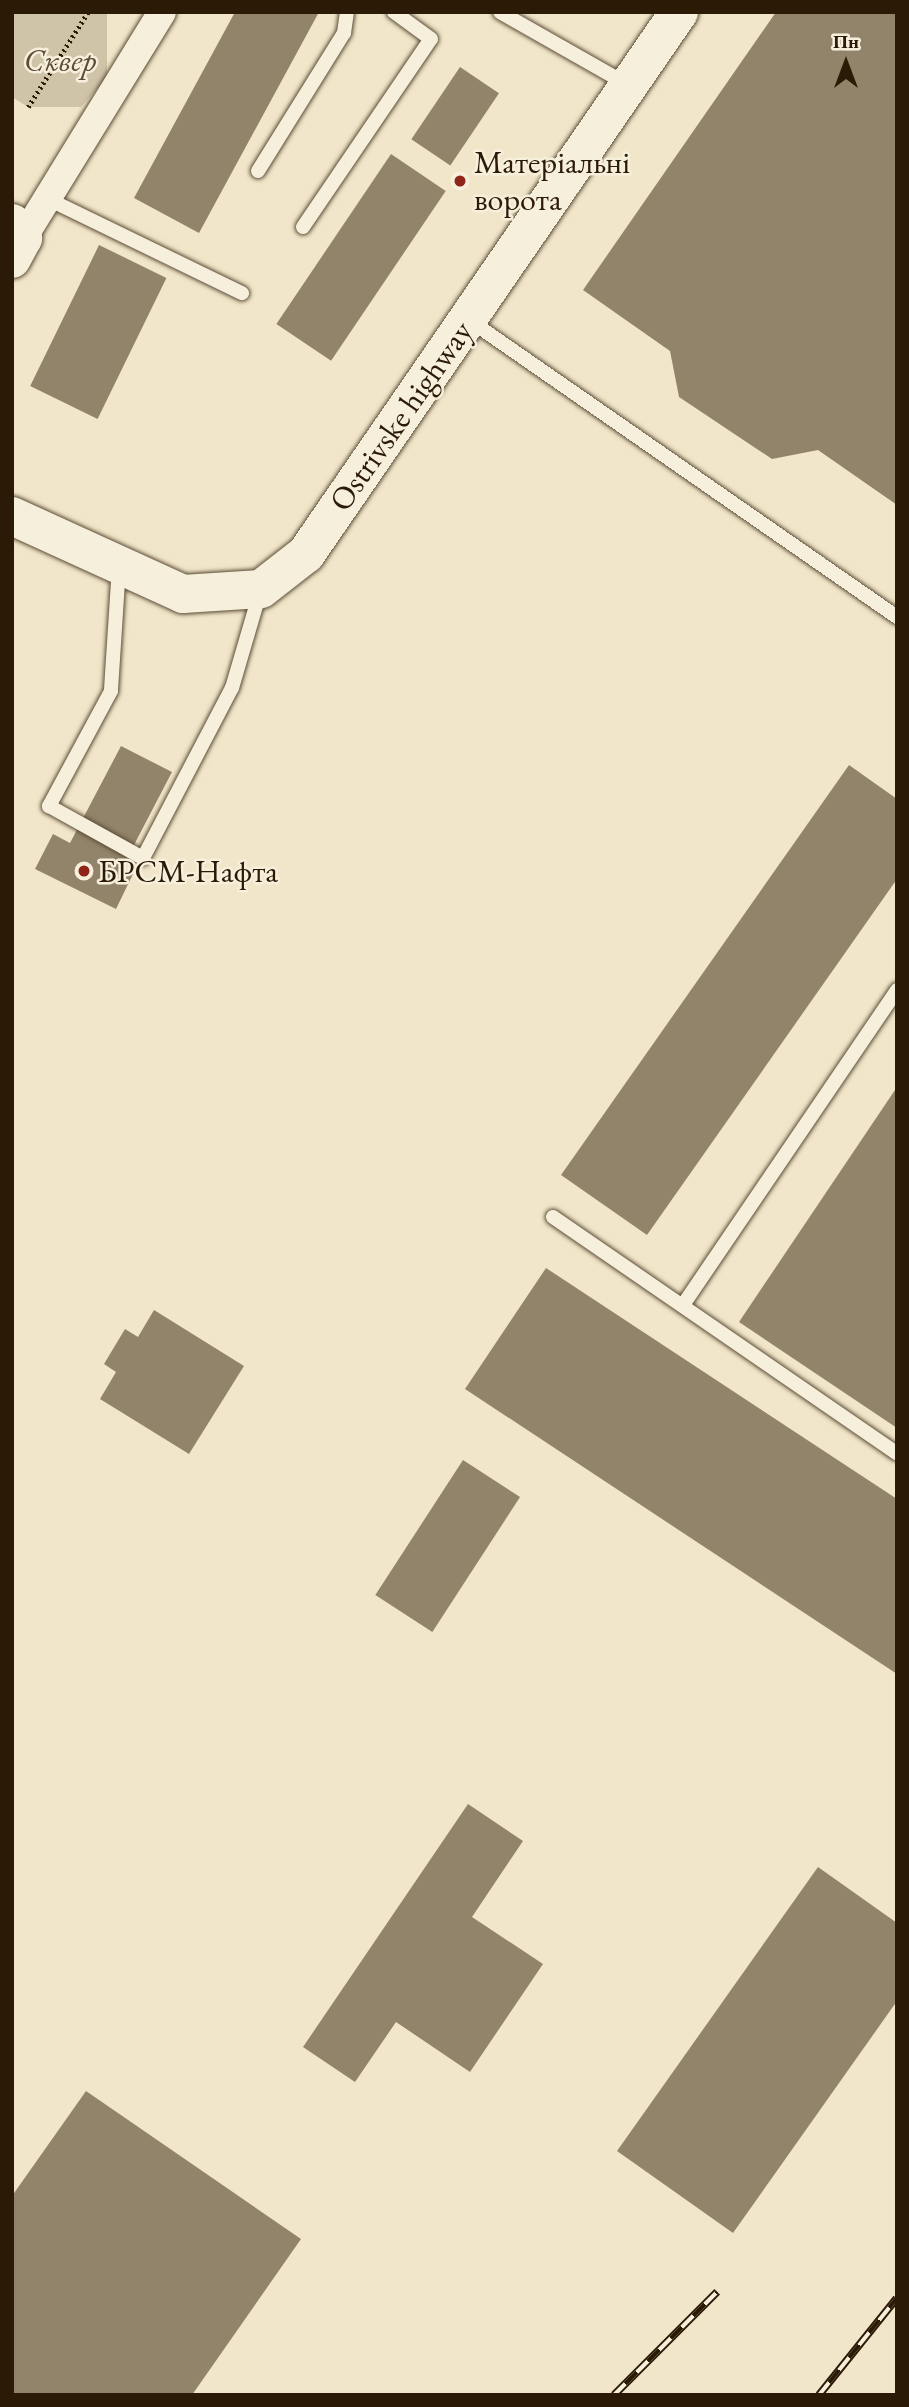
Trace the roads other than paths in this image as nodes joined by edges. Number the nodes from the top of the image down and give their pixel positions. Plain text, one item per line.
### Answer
1 (162, 12) edge
2 (347, 12) edge
3 (394, 12) edge
4 (500, 12) edge
5 (679, 12) edge
6 (628, 85) junction
7 (258, 171) dead end
8 (46, 198) junction
9 (303, 227) dead end
10 (16, 240) edge
11 (242, 293) dead end
12 (467, 319) junction
13 (12, 516) edge
14 (119, 565) junction
15 (261, 589) junction
16 (897, 617) edge
17 (897, 990) edge
18 (553, 1217) dead end
19 (683, 1306) junction
20 (897, 1453) edge

1 - 8 street
2 - 7 lane
3 - 9 lane
4 - 6 lane
5 - 6 street, Ostrivske highway
6 - 12 street, Ostrivske highway
8 - 10 street
8 - 11 lane
12 - 15 street, Ostrivske highway
12 - 16 lane
13 - 14 street
14 - 15 street
14 - 15 lane
17 - 19 lane
18 - 19 lane
19 - 20 lane

